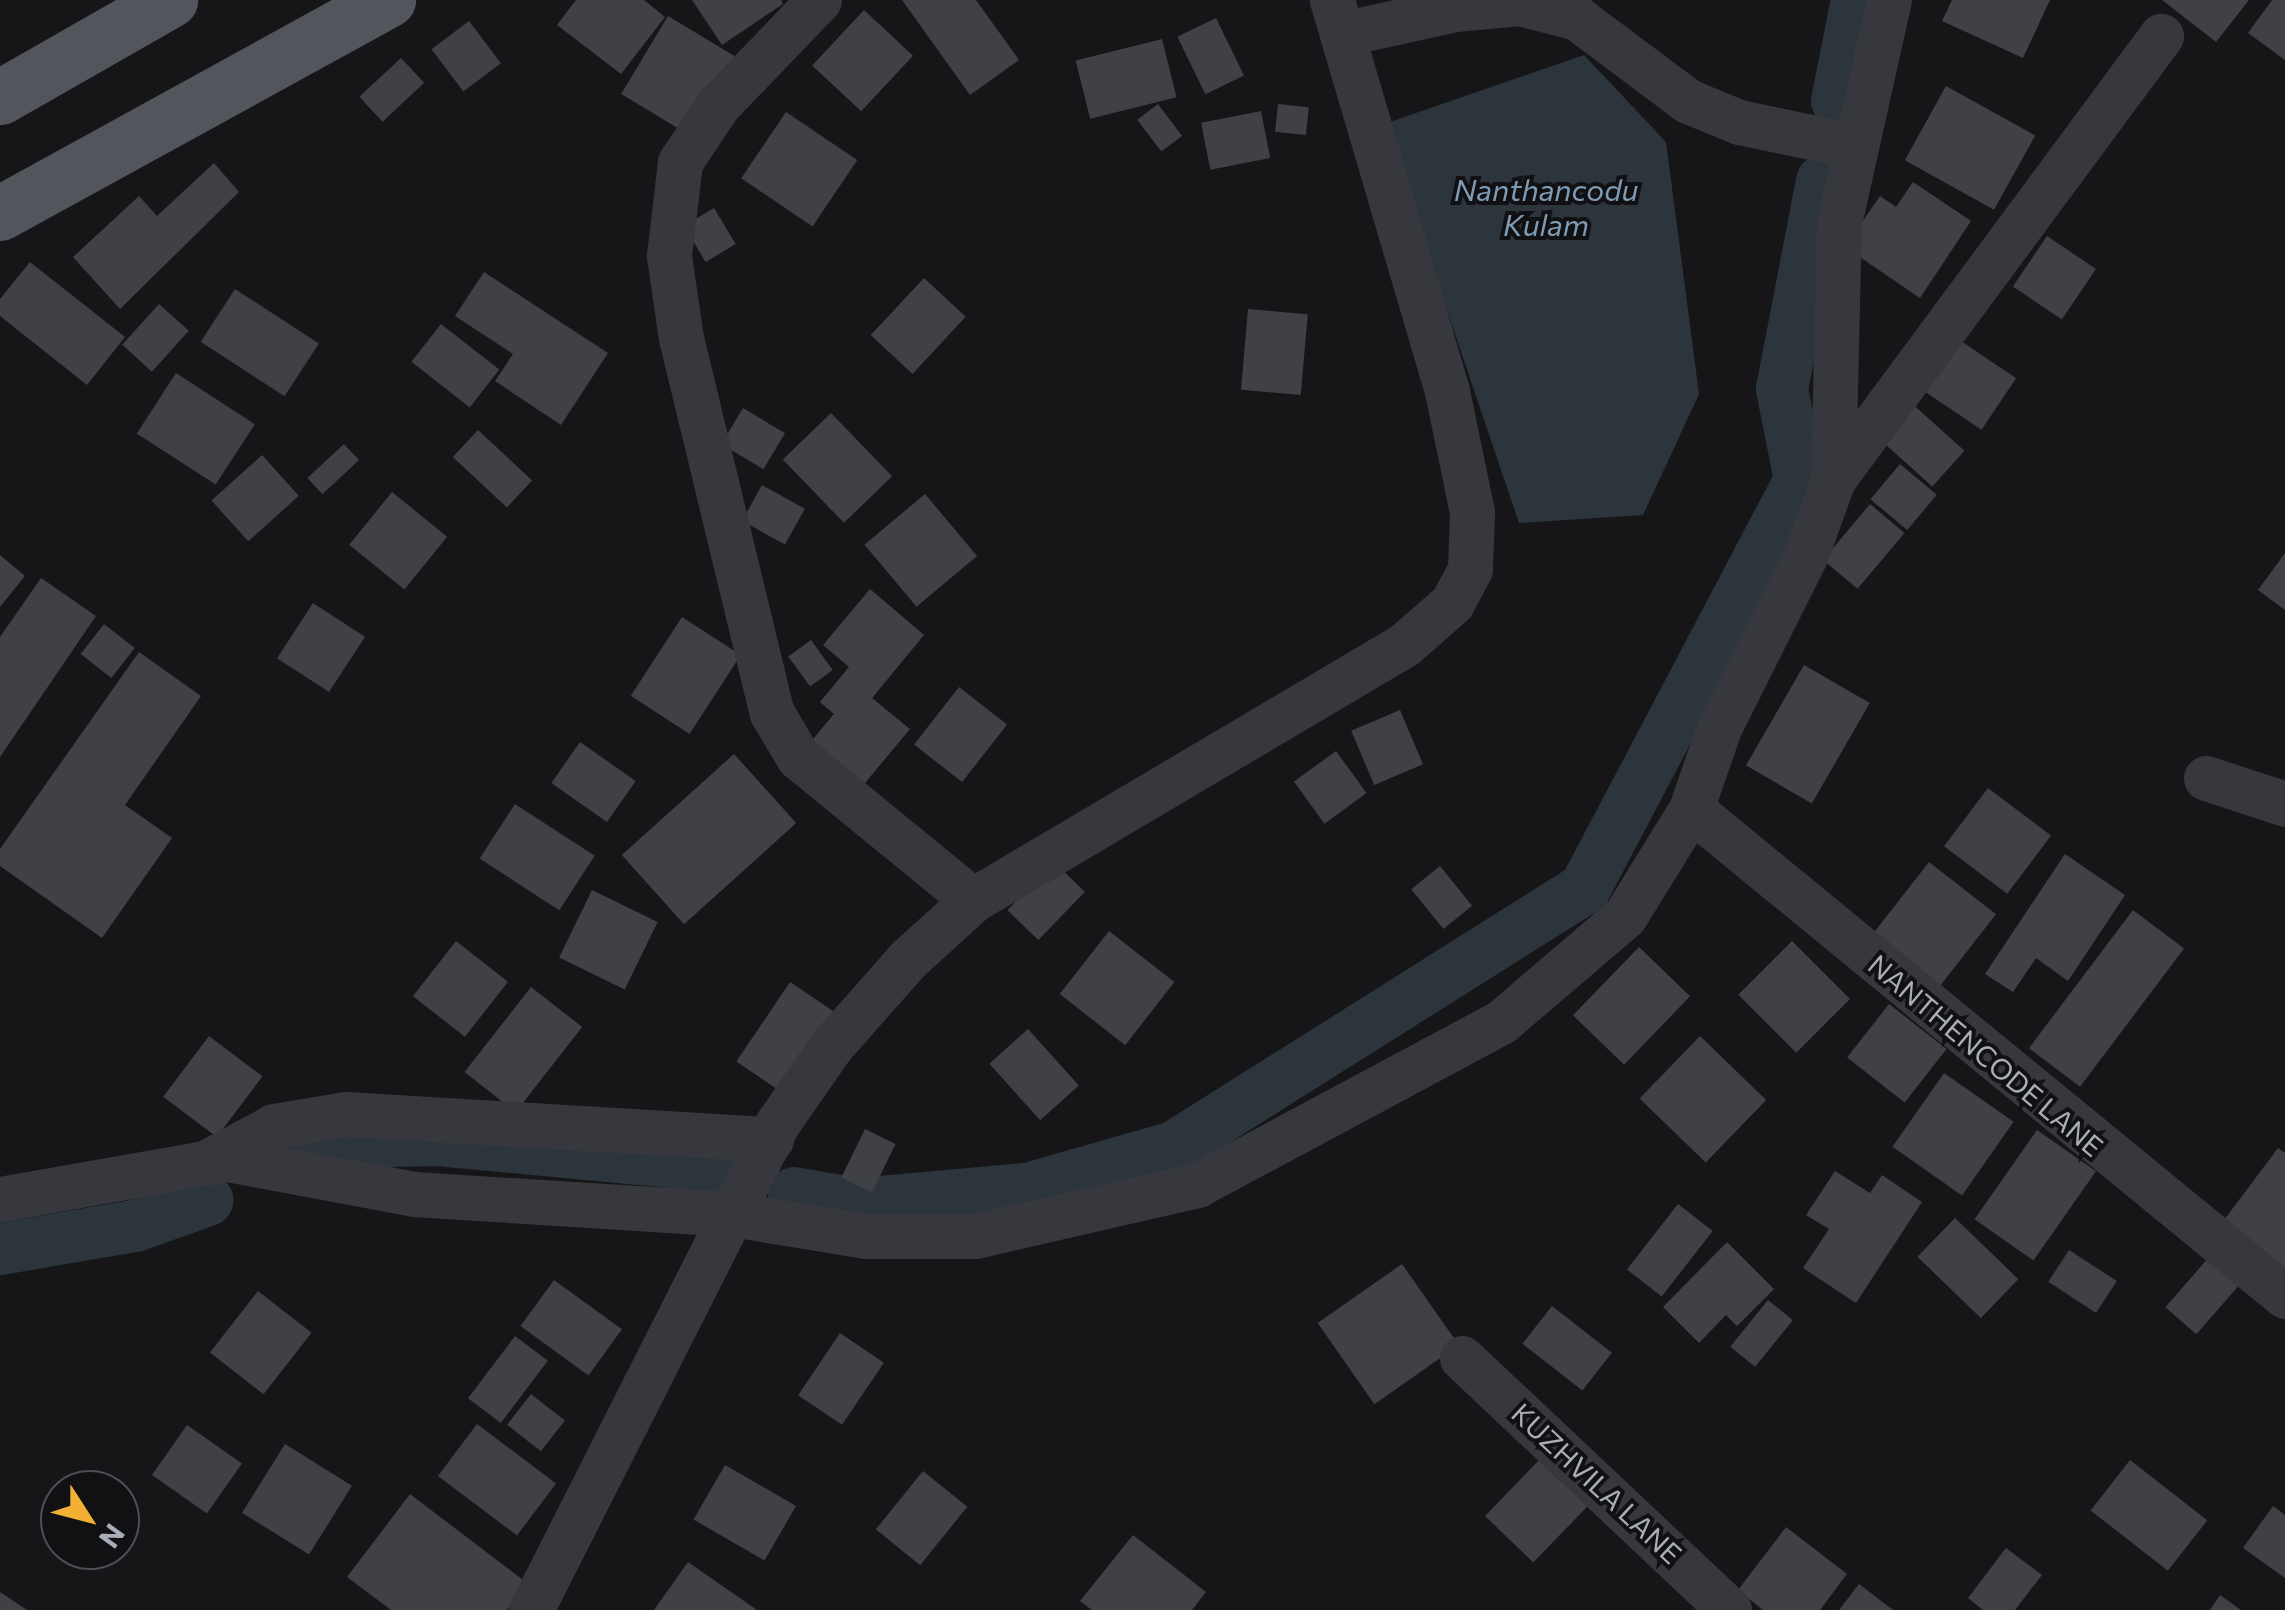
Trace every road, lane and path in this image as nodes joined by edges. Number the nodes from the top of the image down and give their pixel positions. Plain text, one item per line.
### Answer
1 (170, 0) edge
2 (388, 0) edge
3 (820, 0) edge
4 (1888, 0) edge
5 (1339, 16) edge
6 (2162, 36) dead end
7 (0, 98) edge
8 (1854, 146) junction
9 (0, 213) edge
10 (1833, 480) junction
11 (2206, 778) dead end
12 (2285, 804) edge
13 (1691, 809) junction
14 (973, 900) junction
15 (771, 1139) junction
16 (205, 1163) junction
17 (0, 1200) edge
18 (732, 1214) junction
19 (2285, 1296) edge
20 (1462, 1358) dead end
21 (531, 1610) edge
22 (1729, 1610) edge

1 - 7 main road
2 - 9 main road
3 - 14 street
4 - 8 street
5 - 8 street
5 - 14 street
6 - 10 street
8 - 10 street
10 - 13 street
11 - 12 street
13 - 18 street
13 - 19 street, NANTHENCODE LANE
14 - 15 street
15 - 16 street
15 - 18 street
16 - 17 street
16 - 18 street
18 - 21 street
20 - 22 street, KUZHVILA LANE

